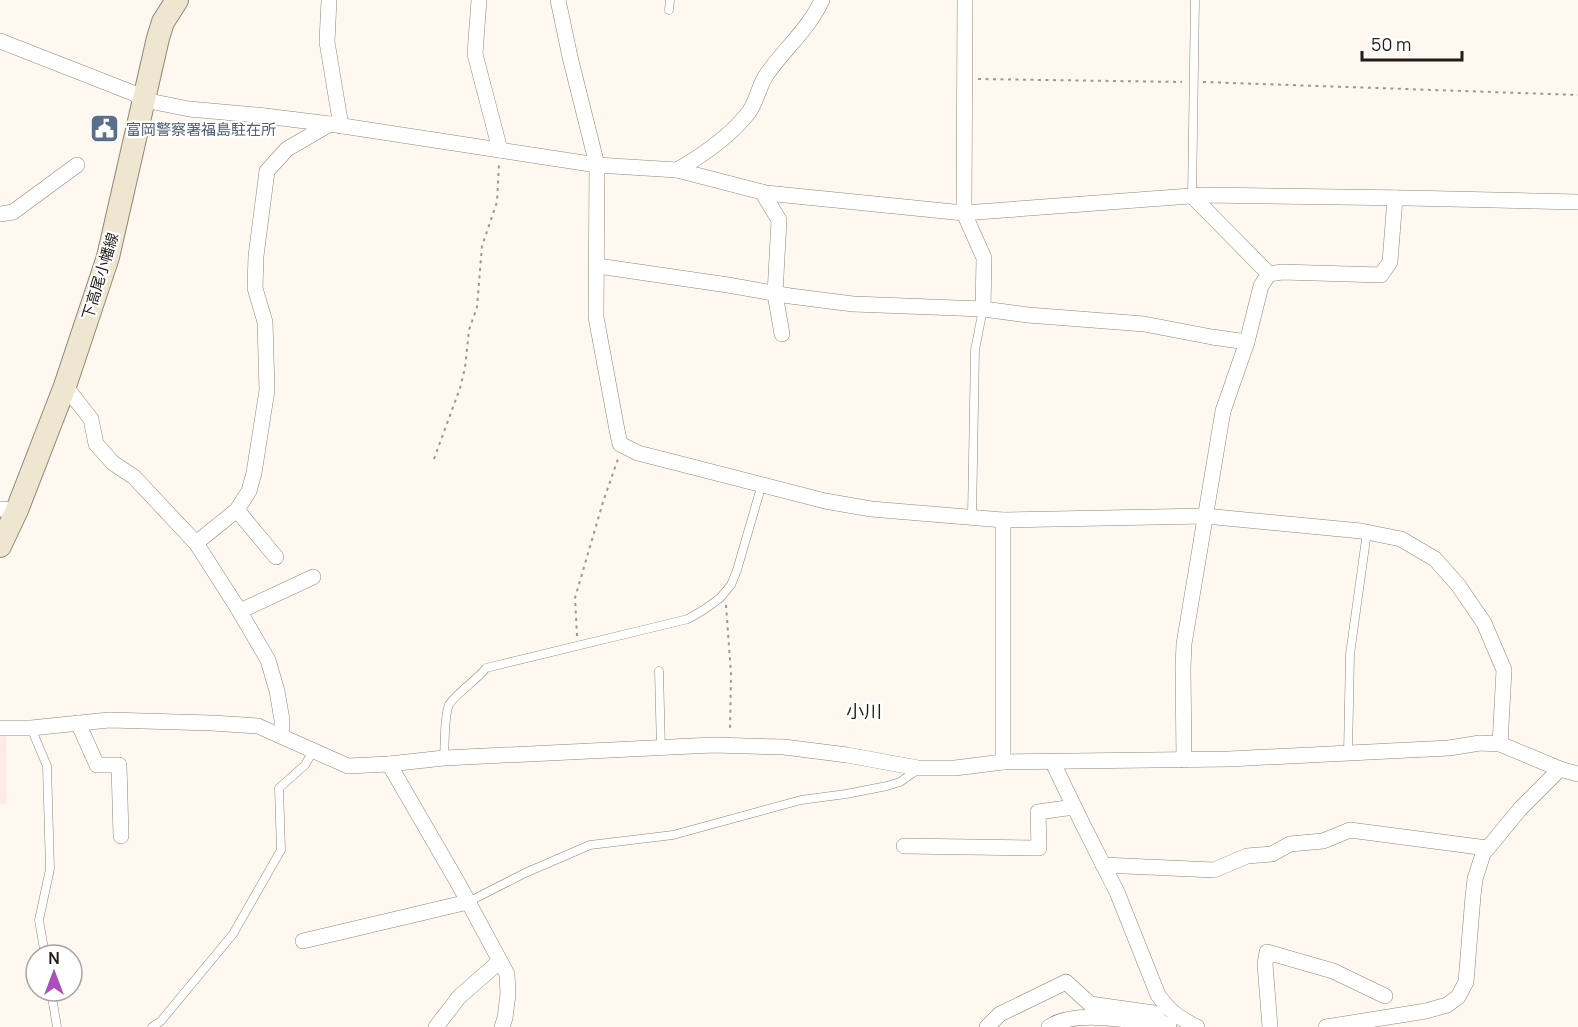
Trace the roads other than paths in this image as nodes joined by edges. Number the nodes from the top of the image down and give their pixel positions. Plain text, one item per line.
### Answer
1 (177, 0) edge
2 (329, 0) edge
3 (479, 0) edge
4 (558, 0) edge
5 (670, 0) edge
6 (822, 0) edge
7 (965, 0) edge
8 (1195, 0) edge
9 (669, 10) dead end
10 (0, 41) edge
11 (144, 100) junction
12 (336, 125) junction
13 (500, 150) junction
14 (77, 165) dead end
15 (597, 165) junction
16 (677, 170) junction
17 (762, 192) junction
18 (1192, 196) junction
19 (1395, 198) junction
20 (1578, 202) edge
21 (964, 213) junction
22 (0, 214) edge
23 (598, 266) junction
24 (1269, 274) junction
25 (775, 294) junction
26 (983, 309) junction
27 (782, 334) dead end
28 (1247, 342) junction
29 (65, 386) junction
30 (762, 484) junction
31 (8, 509) edge
32 (237, 510) junction
33 (972, 516) junction
34 (1205, 516) junction
35 (1003, 520) junction
36 (1367, 532) junction
37 (196, 543) junction
38 (0, 546) edge
39 (276, 557) dead end
40 (312, 577) dead end
41 (240, 611) junction
42 (659, 671) dead end
43 (78, 723) junction
44 (0, 728) edge
45 (31, 728) junction
46 (282, 736) junction
47 (1500, 744) junction
48 (661, 749) junction
49 (313, 751) junction
50 (1348, 753) junction
51 (444, 758) junction
52 (1184, 760) junction
53 (1003, 762) junction
54 (1053, 763) junction
55 (389, 764) junction
56 (918, 768) junction
57 (1560, 769) junction
58 (1578, 774) edge
59 (1074, 807) junction
60 (122, 836) dead end
61 (904, 846) dead end
62 (1487, 848) junction
63 (1103, 865) junction
64 (468, 902) junction
65 (303, 941) dead end
66 (43, 943) edge
67 (500, 961) junction
68 (1385, 996) dead end
69 (53, 1003) edge
70 (1382, 1022) edge
71 (1192, 1024) edge
72 (1163, 1025) junction
73 (57, 1027) edge
74 (152, 1027) edge
75 (436, 1027) edge
76 (502, 1027) edge
77 (987, 1027) edge
78 (1049, 1027) edge
79 (1270, 1027) edge
80 (1326, 1027) edge

1 - 11 main road, 下高尾小幡線
2 - 12 street
3 - 13 street
4 - 15 street
5 - 9 lane
6 - 16 street
7 - 21 street
8 - 18 lane
10 - 11 street
11 - 12 street
11 - 29 main road, 下高尾小幡線
12 - 13 street
12 - 32 street
13 - 15 street
14 - 22 street
15 - 16 street
15 - 23 street
16 - 17 street
17 - 21 street
17 - 25 street
18 - 19 street
18 - 21 street
18 - 24 street
19 - 20 street
19 - 24 street
21 - 26 street
23 - 25 street
23 - 30 street
24 - 28 street
25 - 26 street
25 - 27 street
26 - 28 street
26 - 33 lane
28 - 34 street
29 - 31 main road, 下高尾小幡線
29 - 37 street
30 - 33 street
30 - 51 lane
31 - 38 main road, 下高尾小幡線
32 - 37 street
32 - 39 street
33 - 35 street
34 - 35 street
34 - 36 street
34 - 52 street
35 - 53 street
36 - 47 street
36 - 50 lane
37 - 41 street
40 - 41 street
41 - 46 street
42 - 48 lane
43 - 45 street
43 - 46 street
43 - 60 street
44 - 45 street
45 - 66 lane
46 - 49 street
47 - 50 street
47 - 57 street
48 - 51 street
48 - 56 street
49 - 55 street
49 - 74 lane
50 - 52 street
51 - 55 street
52 - 54 street
53 - 54 street
53 - 56 street
54 - 59 street
55 - 64 street
56 - 64 lane
57 - 58 street
57 - 62 street
59 - 61 street
59 - 63 street
62 - 63 street
62 - 70 street
63 - 71 street
64 - 65 street
64 - 67 street
67 - 75 street
67 - 76 street
68 - 79 street
69 - 73 lane
70 - 80 street
71 - 72 street
72 - 77 street
72 - 78 street

